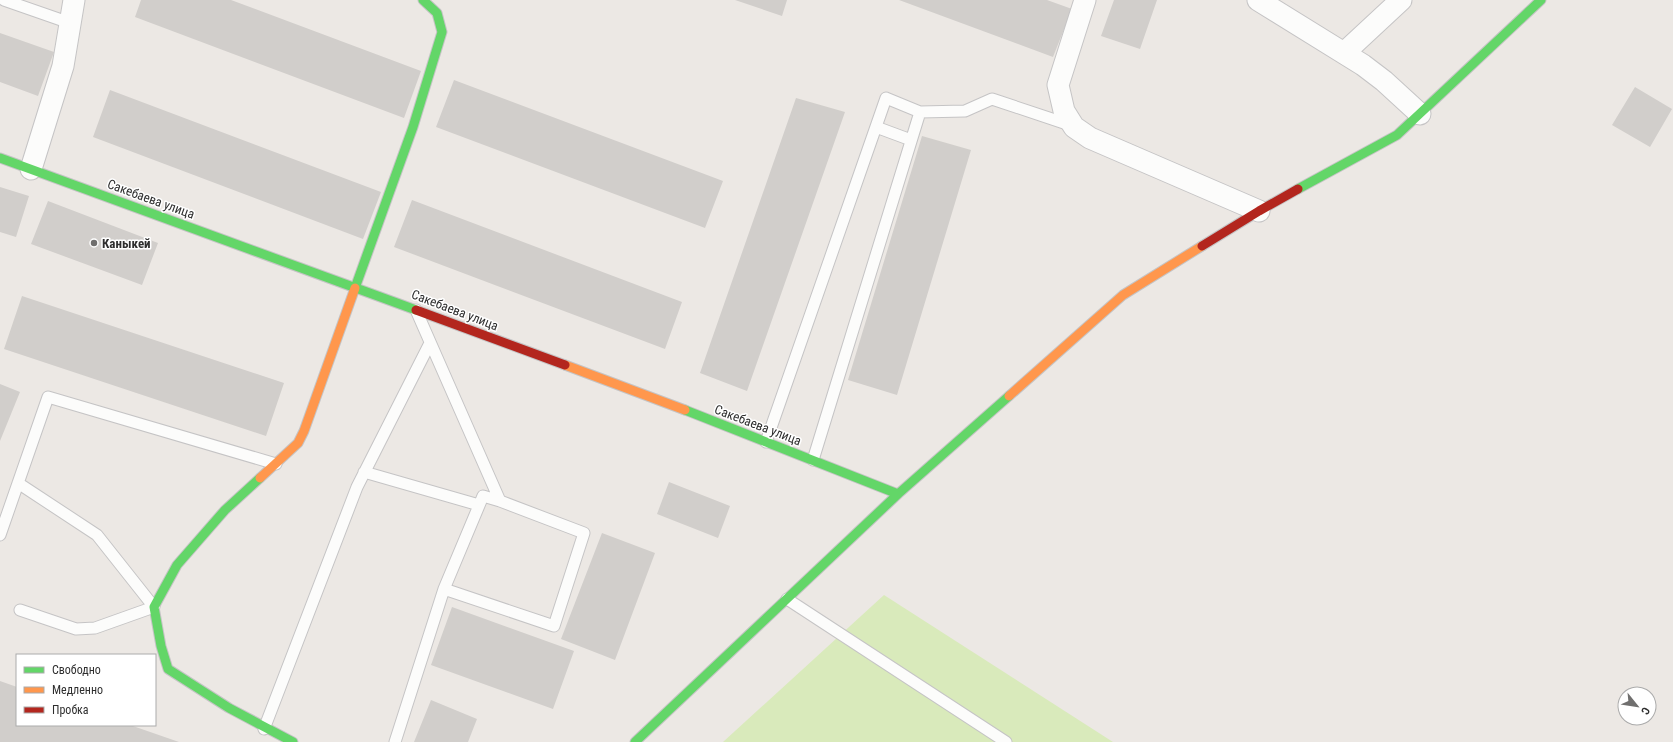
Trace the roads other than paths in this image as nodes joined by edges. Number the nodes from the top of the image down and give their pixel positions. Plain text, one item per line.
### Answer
1 (4, 0) edge
2 (74, 0) edge
3 (423, 0) edge
4 (1084, 0) edge
5 (1258, 0) edge
6 (1401, 0) edge
7 (1541, 0) edge
8 (70, 23) junction
9 (1344, 54) junction
10 (920, 112) junction
11 (1420, 114) junction
12 (876, 127) junction
13 (1074, 127) junction
14 (911, 140) junction
15 (0, 158) edge
16 (30, 169) junction
17 (1258, 211) junction
18 (355, 286) junction
19 (416, 309) junction
20 (430, 343) junction
21 (766, 442) junction
22 (813, 460) junction
23 (276, 464) junction
24 (364, 472) junction
25 (18, 482) junction
26 (898, 494) junction
27 (500, 501) junction
28 (479, 505) junction
29 (0, 535) edge
30 (444, 589) junction
31 (787, 599) junction
32 (154, 608) junction
33 (20, 610) dead end
34 (264, 728) junction
35 (293, 742) edge
36 (395, 742) edge
37 (635, 742) edge
38 (1006, 742) edge

1 - 8 lane
2 - 8 street
3 - 18 street
4 - 13 street
5 - 9 street
6 - 9 street
7 - 11 street
8 - 16 street
9 - 11 street
10 - 12 lane
10 - 13 lane
10 - 14 lane
11 - 17 street
12 - 14 lane
12 - 21 lane
13 - 17 street
14 - 22 lane
15 - 16 street, Сакебаева улица
16 - 18 street, Сакебаева улица
17 - 26 street
18 - 19 street, Сакебаева улица
18 - 23 street
19 - 20 lane
19 - 21 street, Сакебаева улица
20 - 24 lane
20 - 27 lane
21 - 22 street, Сакебаева улица
22 - 26 street, Сакебаева улица
23 - 25 lane
23 - 32 street
24 - 28 lane
24 - 34 lane
25 - 29 lane
25 - 32 lane
26 - 31 street
27 - 28 lane
27 - 30 lane
28 - 30 lane
30 - 36 lane
31 - 37 street
31 - 38 lane
32 - 33 lane
32 - 34 street
34 - 35 street

